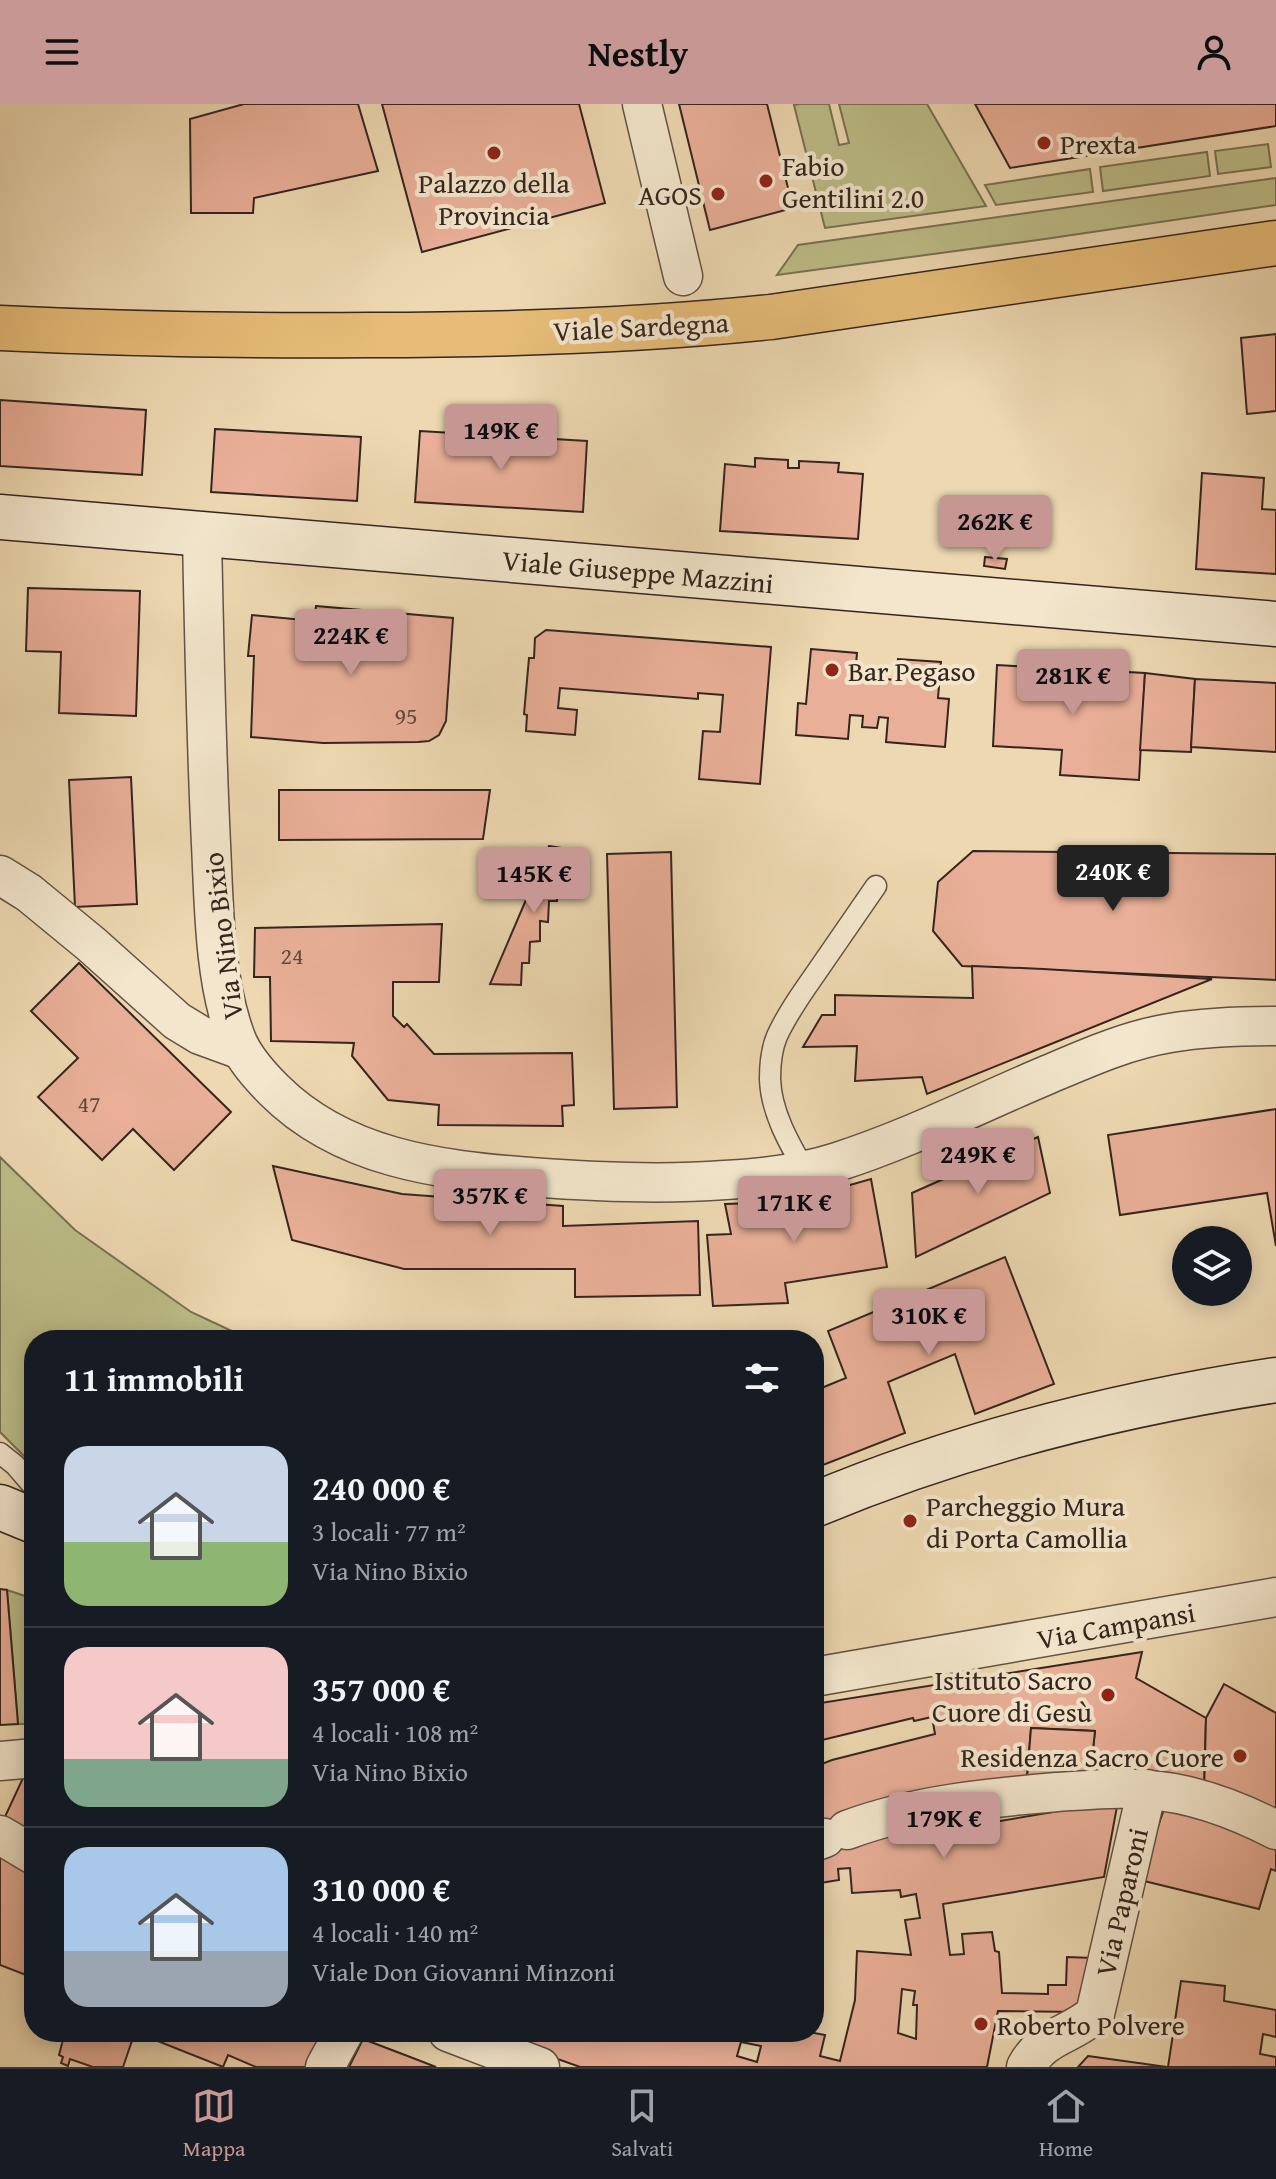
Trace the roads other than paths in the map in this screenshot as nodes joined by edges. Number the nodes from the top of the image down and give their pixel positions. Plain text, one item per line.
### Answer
1 (642, 104) edge
2 (1276, 243) edge
3 (683, 276) dead end
4 (0, 328) edge
5 (0, 517) edge
6 (202, 535) junction
7 (1276, 624) edge
8 (0, 875) edge
9 (876, 886) dead end
10 (1276, 1026) edge
11 (241, 1050) junction
12 (805, 1171) junction
13 (1276, 1380) edge
14 (0, 1453) edge
15 (24, 1475) edge
16 (824, 1501) edge
17 (0, 1507) edge
18 (24, 1517) edge
19 (1276, 1597) edge
20 (824, 1675) edge
21 (24, 1759) edge
22 (0, 1761) edge
23 (1147, 1789) junction
24 (1276, 1830) edge
25 (0, 1835) edge
26 (829, 1837) edge
27 (24, 1849) edge
28 (339, 2042) edge
29 (474, 2042) edge
30 (325, 2067) edge
31 (540, 2067) edge
32 (1026, 2067) edge

1 - 3 street
2 - 4 main road, Viale Sardegna
5 - 6 main road, Viale Giuseppe Mazzini
6 - 7 main road, Viale Giuseppe Mazzini
6 - 11 street, Via Nino Bixio
8 - 11 street
9 - 12 lane
10 - 12 street, Via Nino Bixio
11 - 12 street, Via Nino Bixio
13 - 16 main road
14 - 15 lane
17 - 18 main road
19 - 20 street, Via Campansi
21 - 22 street
23 - 24 street
23 - 26 street
23 - 32 street, Via Paparoni
25 - 27 street
28 - 30 street
29 - 31 street

